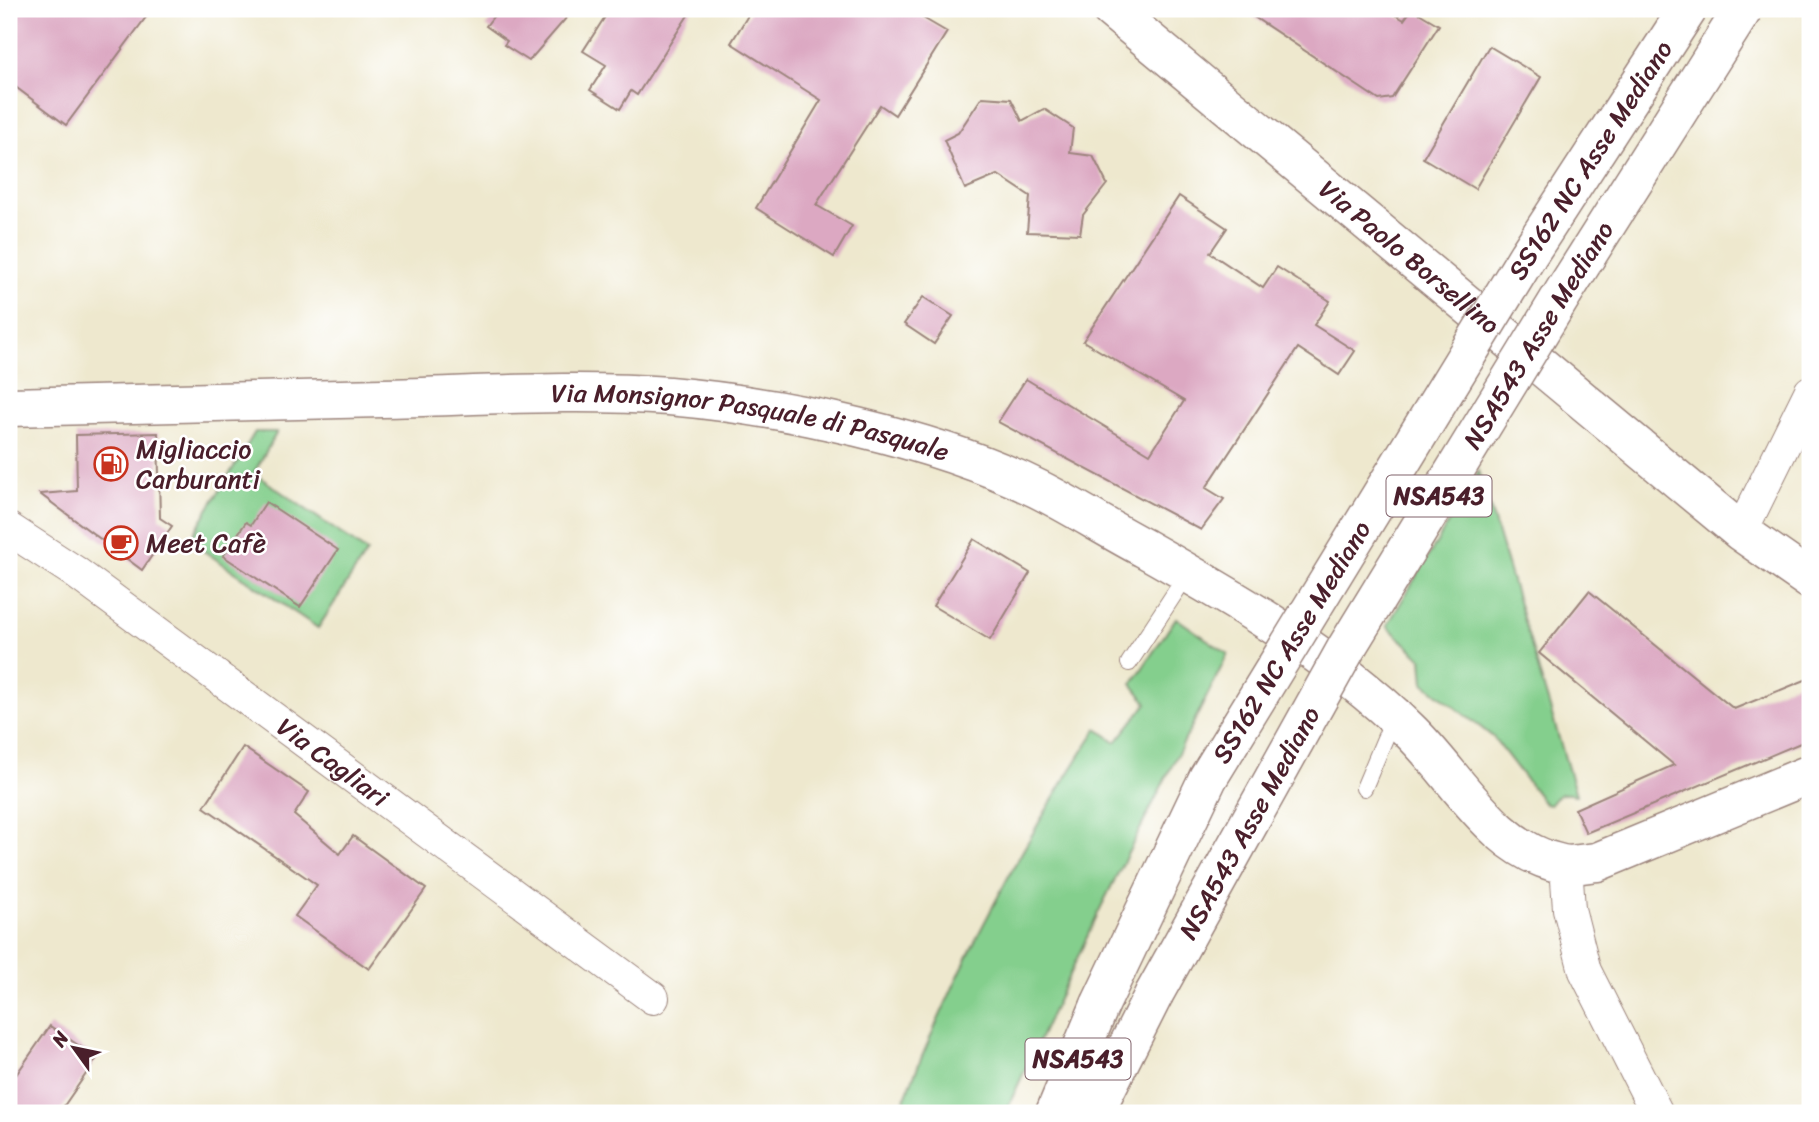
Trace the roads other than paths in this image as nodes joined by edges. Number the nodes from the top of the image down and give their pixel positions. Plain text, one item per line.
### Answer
1 (1111, 9) edge
2 (1688, 9) edge
3 (1743, 9) edge
4 (1810, 392) edge
5 (9, 407) edge
6 (9, 529) edge
7 (1741, 532) junction
8 (1188, 573) junction
9 (1810, 580) edge
10 (1129, 663) dead end
11 (1403, 724) junction
12 (1810, 774) edge
13 (1364, 788) dead end
14 (1566, 865) junction
15 (653, 998) dead end
16 (1055, 1113) edge
17 (1094, 1113) edge
18 (1657, 1113) edge

1 - 7 main road, Via Paolo Borsellino
2 - 16 main road, SS162 NC Asse Mediano / NSA543, bridge
3 - 17 main road, NSA543 Asse Mediano / NSA543, bridge
4 - 7 street
5 - 8 main road, Via Monsignor Pasquale di Pasquale
6 - 15 street, Via Cagliari
7 - 9 main road, Via Paolo Borsellino
8 - 10 lane
8 - 11 main road, Via Monsignor Pasquale di Pasquale
11 - 13 lane
11 - 14 main road, Via Monsignor Pasquale di Pasquale
12 - 14 main road
14 - 18 street

